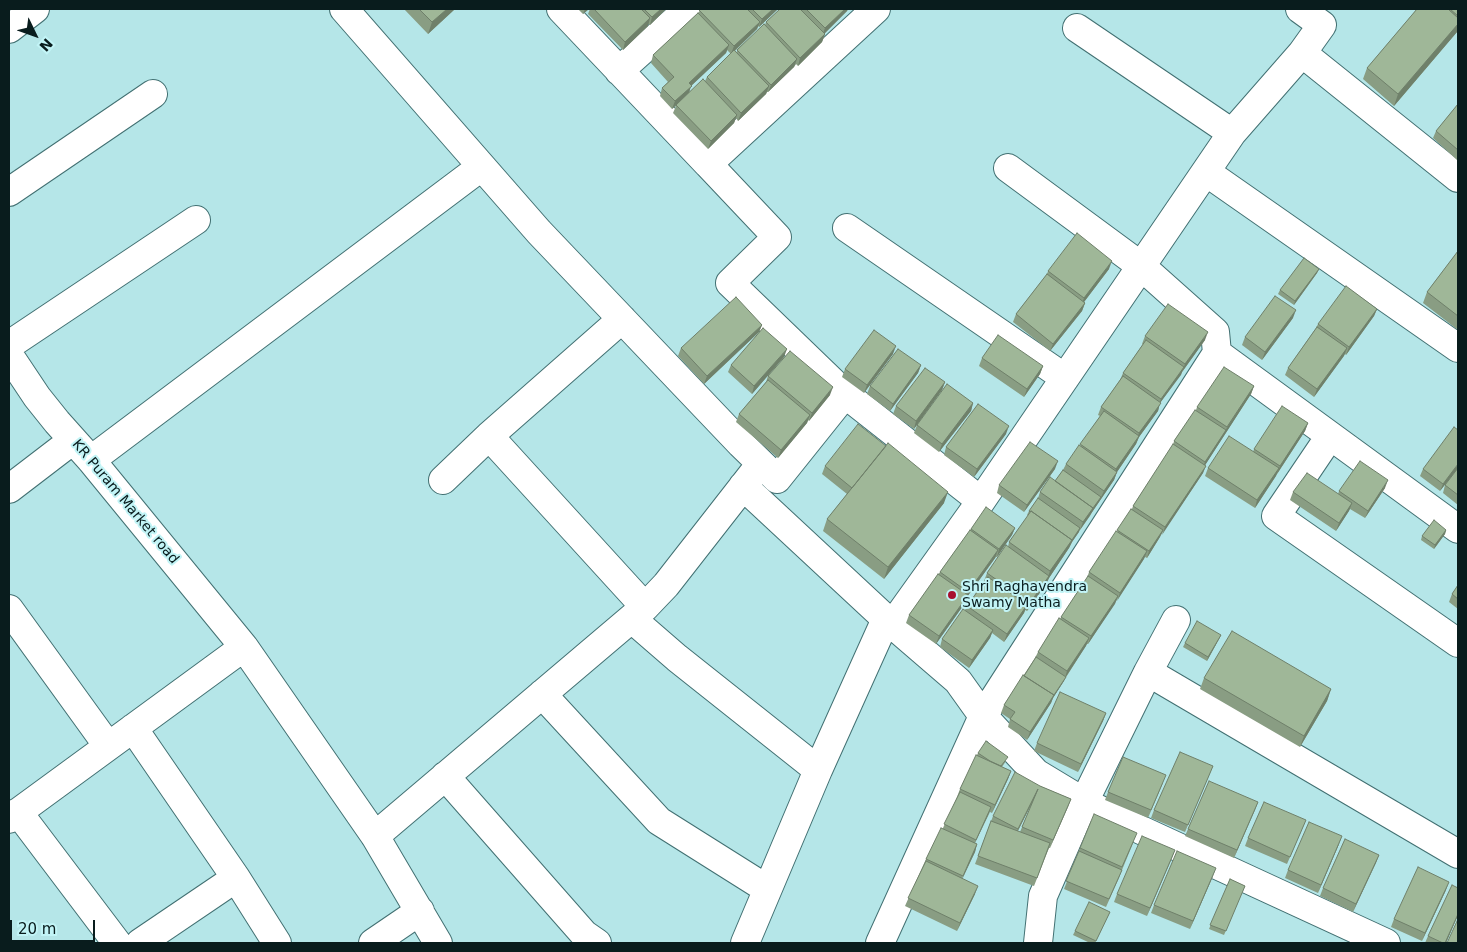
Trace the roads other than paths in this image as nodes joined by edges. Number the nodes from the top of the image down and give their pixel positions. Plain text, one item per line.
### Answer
1 (36, 9) edge
2 (344, 9) edge
3 (561, 9) edge
4 (688, 9) edge
5 (876, 9) edge
6 (1300, 9) edge
7 (1077, 28) dead end
8 (9, 29) edge
9 (1302, 53) junction
10 (619, 71) junction
11 (153, 94) dead end
12 (1232, 133) junction
13 (708, 164) junction
14 (481, 167) junction
15 (1008, 168) dead end
16 (1206, 172) junction
17 (1458, 178) edge
18 (9, 192) edge
19 (196, 220) dead end
20 (847, 228) dead end
21 (1141, 266) junction
22 (622, 319) junction
23 (9, 345) edge
24 (1458, 348) edge
25 (1217, 353) junction
26 (9, 355) edge
27 (1066, 378) junction
28 (846, 394) junction
29 (489, 436) junction
30 (1330, 436) junction
31 (73, 440) junction
32 (91, 460) junction
33 (761, 464) junction
34 (443, 480) dead end
35 (743, 486) junction
36 (9, 489) edge
37 (981, 501) junction
38 (1458, 529) edge
39 (638, 613) junction
40 (1176, 620) dead end
41 (889, 622) junction
42 (13, 624) edge
43 (1458, 643) edge
44 (244, 647) junction
45 (1148, 672) junction
46 (542, 694) junction
47 (983, 716) junction
48 (133, 728) junction
49 (108, 746) junction
50 (818, 770) junction
51 (445, 776) junction
52 (1084, 802) junction
53 (13, 815) edge
54 (375, 836) junction
55 (1458, 854) edge
56 (236, 878) junction
57 (767, 889) junction
58 (420, 911) junction
59 (117, 943) edge
60 (140, 943) edge
61 (277, 943) edge
62 (374, 943) edge
63 (438, 943) edge
64 (597, 943) edge
65 (746, 943) edge
66 (880, 943) edge
67 (1038, 943) edge
68 (1386, 943) edge

1 - 8 street
2 - 14 street
3 - 10 street
4 - 10 street
5 - 13 street
6 - 9 street
7 - 12 street
9 - 12 street
9 - 17 street
10 - 13 street
11 - 18 street
12 - 16 street
13 - 28 street
14 - 22 street
14 - 32 street
15 - 21 street
16 - 21 street
16 - 24 street
19 - 23 street
20 - 27 street
21 - 25 street
21 - 27 street
22 - 29 street
22 - 33 street
25 - 30 street
25 - 47 street
26 - 31 street, KR Puram Market road
27 - 37 street
28 - 33 street
28 - 37 street
29 - 34 street
29 - 39 street
30 - 38 street
30 - 43 street
31 - 32 street, KR Puram Market road
31 - 36 street
32 - 44 street, KR Puram Market road
33 - 35 street
35 - 39 street
35 - 41 street
37 - 41 street
39 - 46 street
39 - 50 street
40 - 45 street
41 - 47 street
41 - 50 street
42 - 49 street
44 - 48 street
44 - 54 street, KR Puram Market road
45 - 52 street
45 - 55 street
46 - 51 street
46 - 57 street
47 - 52 street
47 - 66 street
48 - 49 street
48 - 56 street
49 - 53 street
50 - 57 street
51 - 54 street
51 - 64 street
52 - 67 street
52 - 68 street
53 - 59 street
54 - 58 street, KR Puram Market road
56 - 60 street
56 - 61 street
57 - 65 street
58 - 62 street
58 - 63 street, KR Puram Market road

